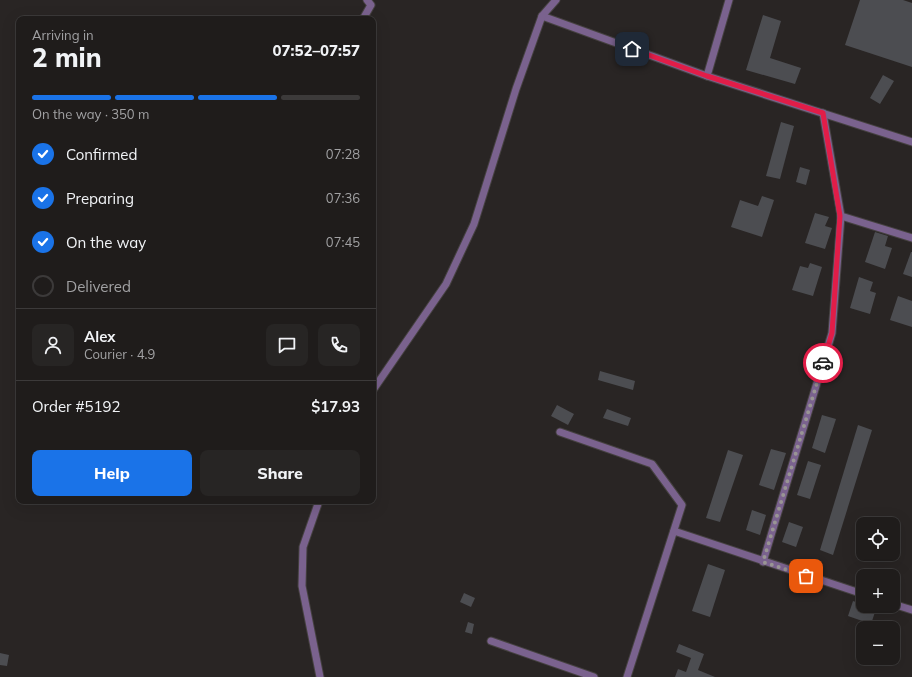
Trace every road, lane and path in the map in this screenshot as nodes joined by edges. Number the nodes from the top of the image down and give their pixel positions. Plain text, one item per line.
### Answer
1 (367, 0) edge
2 (556, 0) edge
3 (729, 0) edge
4 (365, 16) edge
5 (542, 16) junction
6 (707, 76) junction
7 (823, 113) junction
8 (912, 142) edge
9 (840, 216) junction
10 (912, 238) edge
11 (376, 386) edge
12 (560, 432) dead end
13 (318, 504) edge
14 (674, 531) junction
15 (763, 562) junction
16 (856, 592) edge
17 (900, 606) edge
18 (912, 610) edge
19 (491, 641) dead end
20 (320, 677) edge
21 (594, 677) edge
22 (627, 677) edge

1 - 4 street
2 - 5 street
3 - 6 street
5 - 6 street
5 - 11 street
6 - 7 street
7 - 8 street
7 - 9 street
9 - 10 street
9 - 15 street
12 - 14 street
13 - 20 street
14 - 15 street
14 - 22 street
15 - 16 street
17 - 18 street
19 - 21 street

